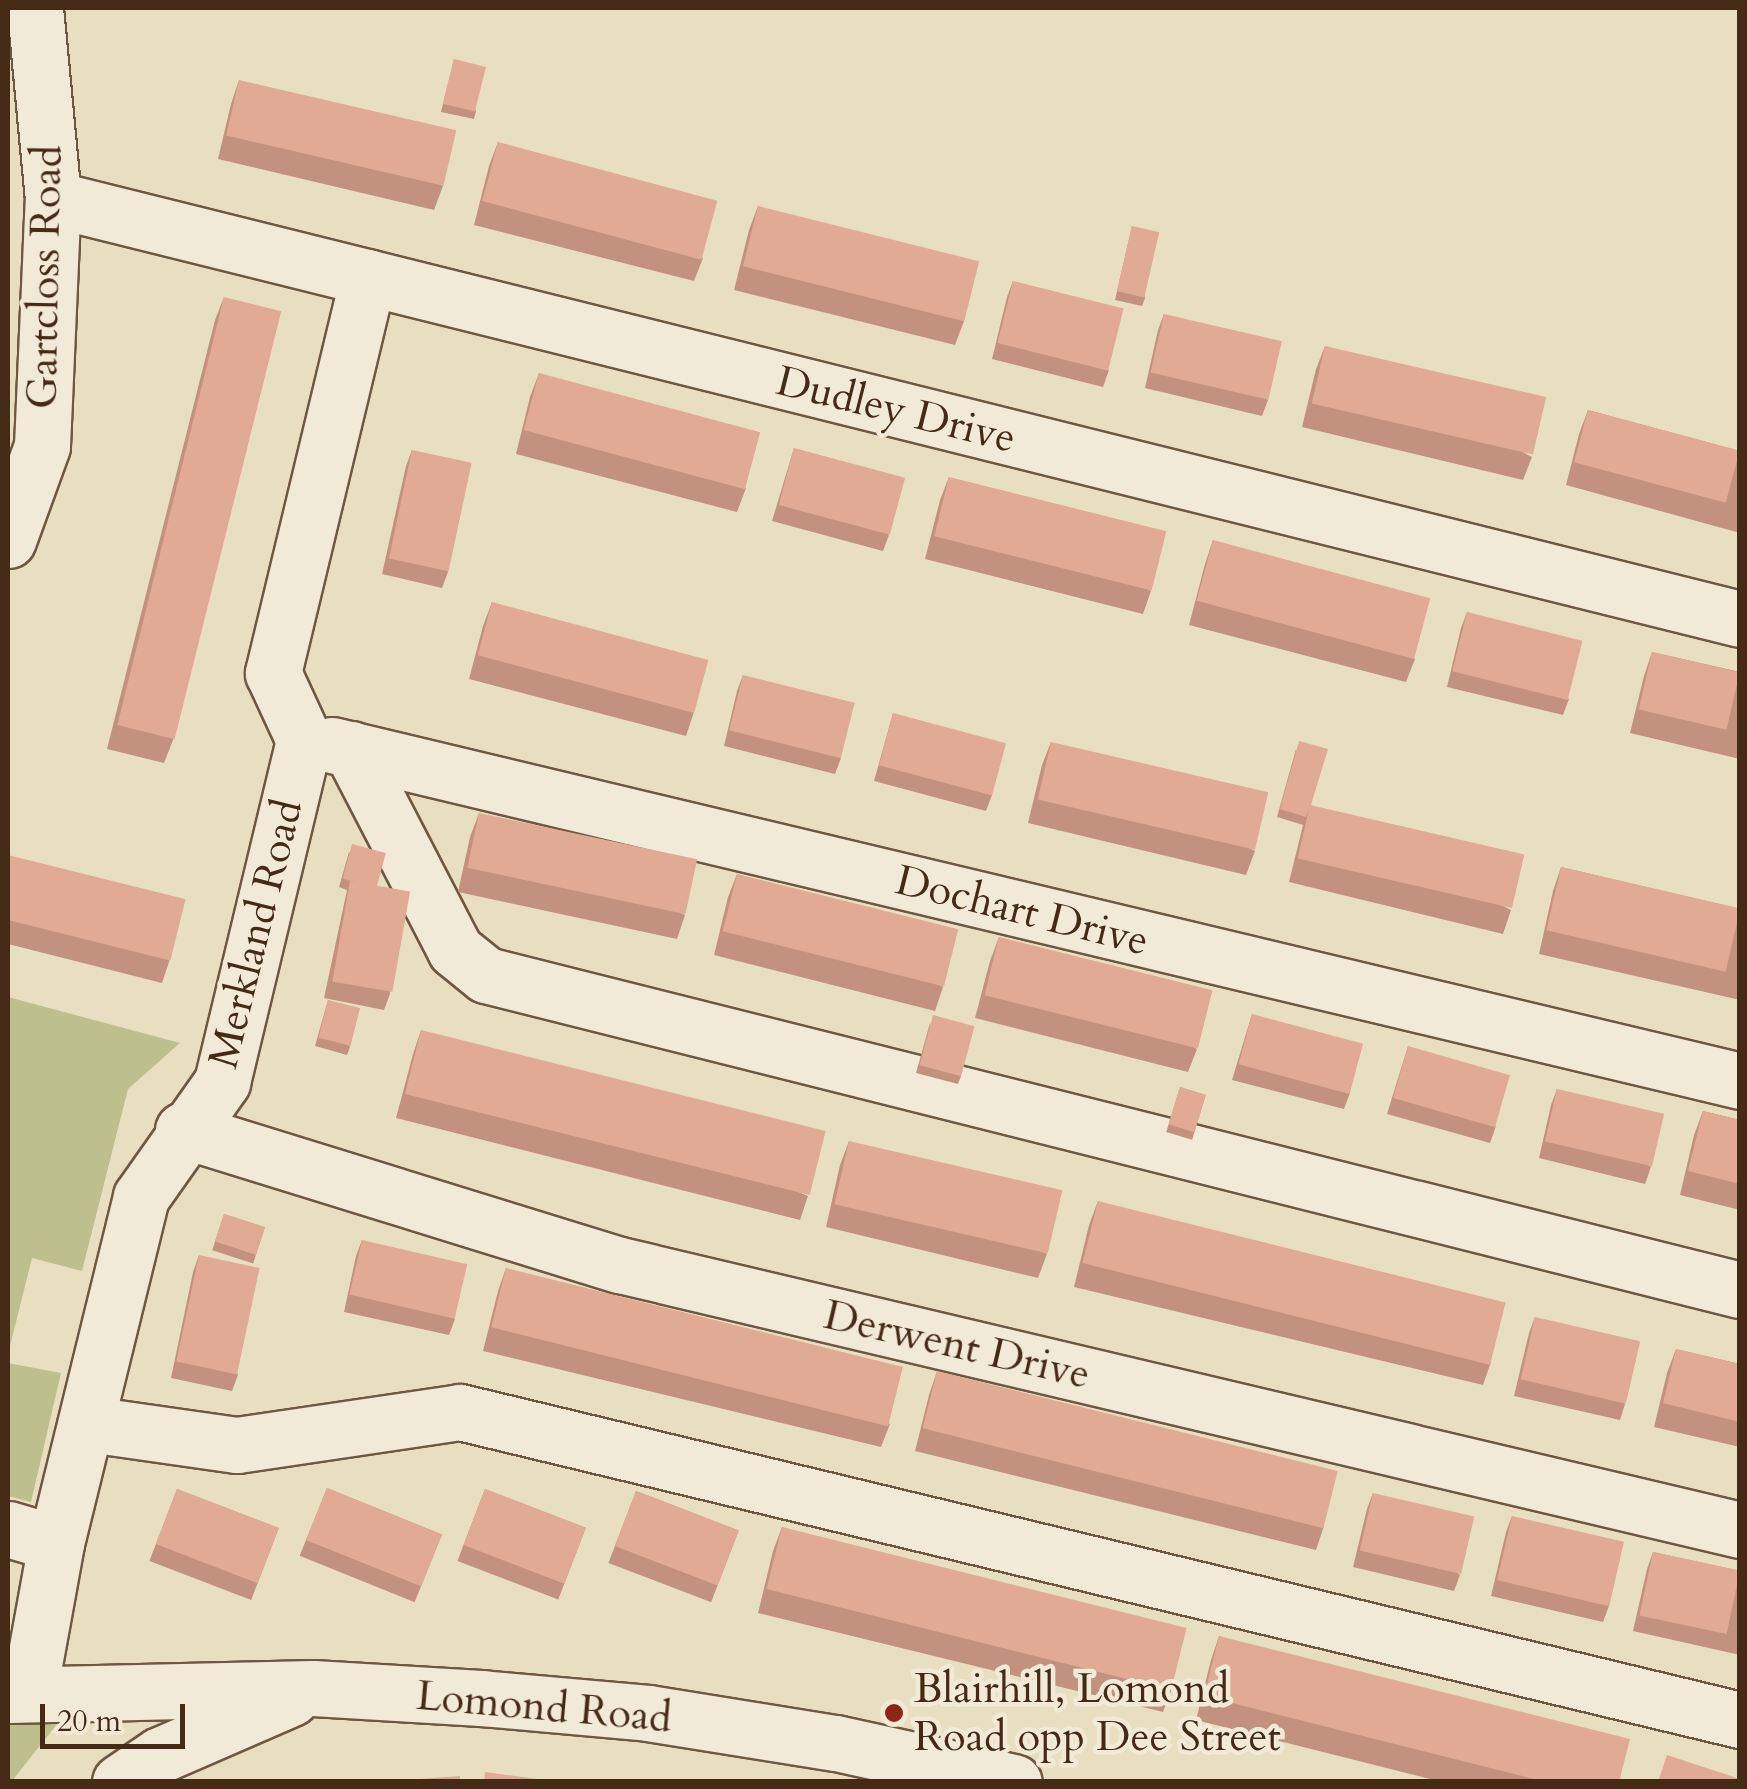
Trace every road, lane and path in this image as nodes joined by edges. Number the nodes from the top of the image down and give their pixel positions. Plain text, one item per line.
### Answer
1 (35, 8) edge
2 (53, 199) junction
3 (368, 277) junction
4 (8, 540) edge
5 (1740, 619) edge
6 (328, 744) junction
7 (1740, 1081) edge
8 (183, 1130) junction
9 (1740, 1290) edge
10 (89, 1424) junction
11 (1740, 1530) edge
12 (32, 1536) edge
13 (312, 1688) junction
14 (18, 1693) edge
15 (1740, 1720) edge
16 (120, 1782) edge
17 (1014, 1782) edge

1 - 2 street, Gartcloss Road
2 - 3 street, Dudley Drive
2 - 4 street, Gartcloss Road
3 - 5 street, Dudley Drive
3 - 6 street, Merkland Road
6 - 7 street, Dochart Drive
6 - 8 street, Merkland Road
6 - 9 street
8 - 10 street, Merkland Road
8 - 11 street, Derwent Drive
10 - 12 street, Merkland Road
10 - 15 street
12 - 14 street, Merkland Road
13 - 14 street, Lomond Road
13 - 16 street
13 - 17 street, Lomond Road

